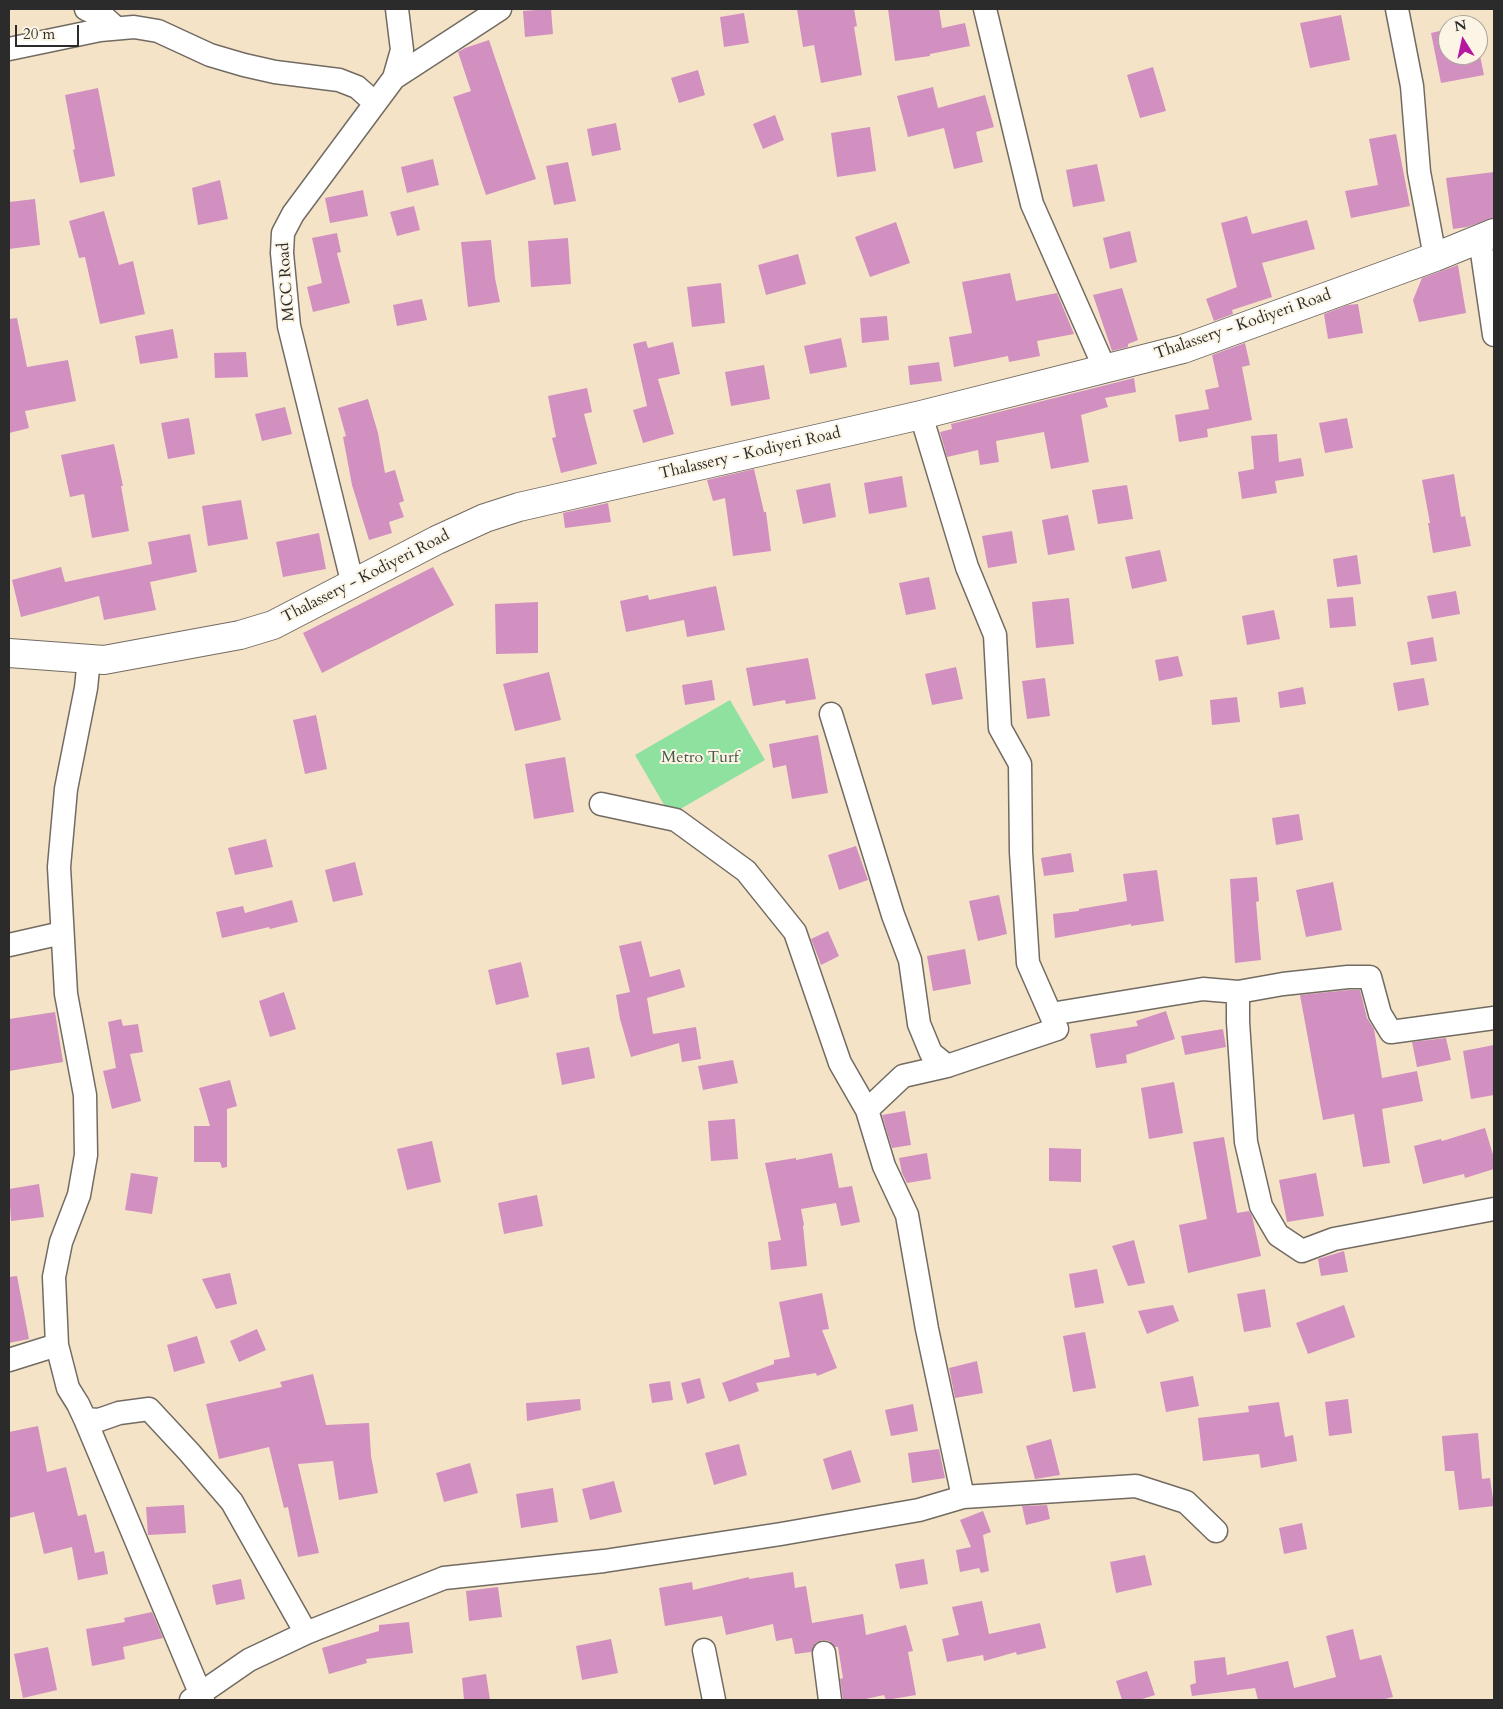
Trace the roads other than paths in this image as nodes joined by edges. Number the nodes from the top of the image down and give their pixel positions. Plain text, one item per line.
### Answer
1 (86, 9) edge
2 (397, 9) edge
3 (500, 9) edge
4 (985, 9) edge
5 (1397, 9) edge
6 (116, 28) junction
7 (9, 49) edge
8 (394, 78) junction
9 (375, 103) junction
10 (1487, 236) edge
11 (1435, 258) junction
12 (1494, 335) edge
13 (1105, 369) junction
14 (921, 415) junction
15 (353, 585) junction
16 (9, 653) edge
17 (89, 659) junction
18 (831, 714) dead end
19 (601, 804) dead end
20 (62, 933) junction
21 (9, 945) edge
22 (1238, 992) junction
23 (1051, 1014) junction
24 (1494, 1018) edge
25 (947, 1066) junction
26 (867, 1110) junction
27 (1494, 1209) edge
28 (56, 1345) junction
29 (9, 1360) edge
30 (85, 1419) junction
31 (963, 1497) junction
32 (1216, 1531) dead end
33 (306, 1633) junction
34 (704, 1650) dead end
35 (824, 1653) dead end
36 (198, 1698) edge
37 (714, 1700) edge
38 (830, 1700) edge

1 - 6 street
2 - 8 street, MCC Road
3 - 8 street
4 - 13 street
5 - 11 street
6 - 7 street
6 - 9 street
8 - 9 street, MCC Road
9 - 15 street, MCC Road
10 - 11 main road, Thalassery - Kodiyeri Road
10 - 12 street
11 - 13 main road, Thalassery - Kodiyeri Road
13 - 14 main road, Thalassery - Kodiyeri Road
14 - 15 main road, Thalassery - Kodiyeri Road
14 - 23 street
15 - 17 main road, Thalassery - Kodiyeri Road
16 - 17 main road, Thalassery - Kodiyeri Road
17 - 20 street
18 - 25 street
19 - 26 street
20 - 21 street
20 - 28 street
22 - 23 street
22 - 24 street
22 - 27 street
23 - 25 street
25 - 26 street
26 - 31 street
28 - 29 street
28 - 30 street
30 - 33 street
30 - 36 street
31 - 32 street
31 - 33 street
33 - 36 street
34 - 37 street
35 - 38 street

